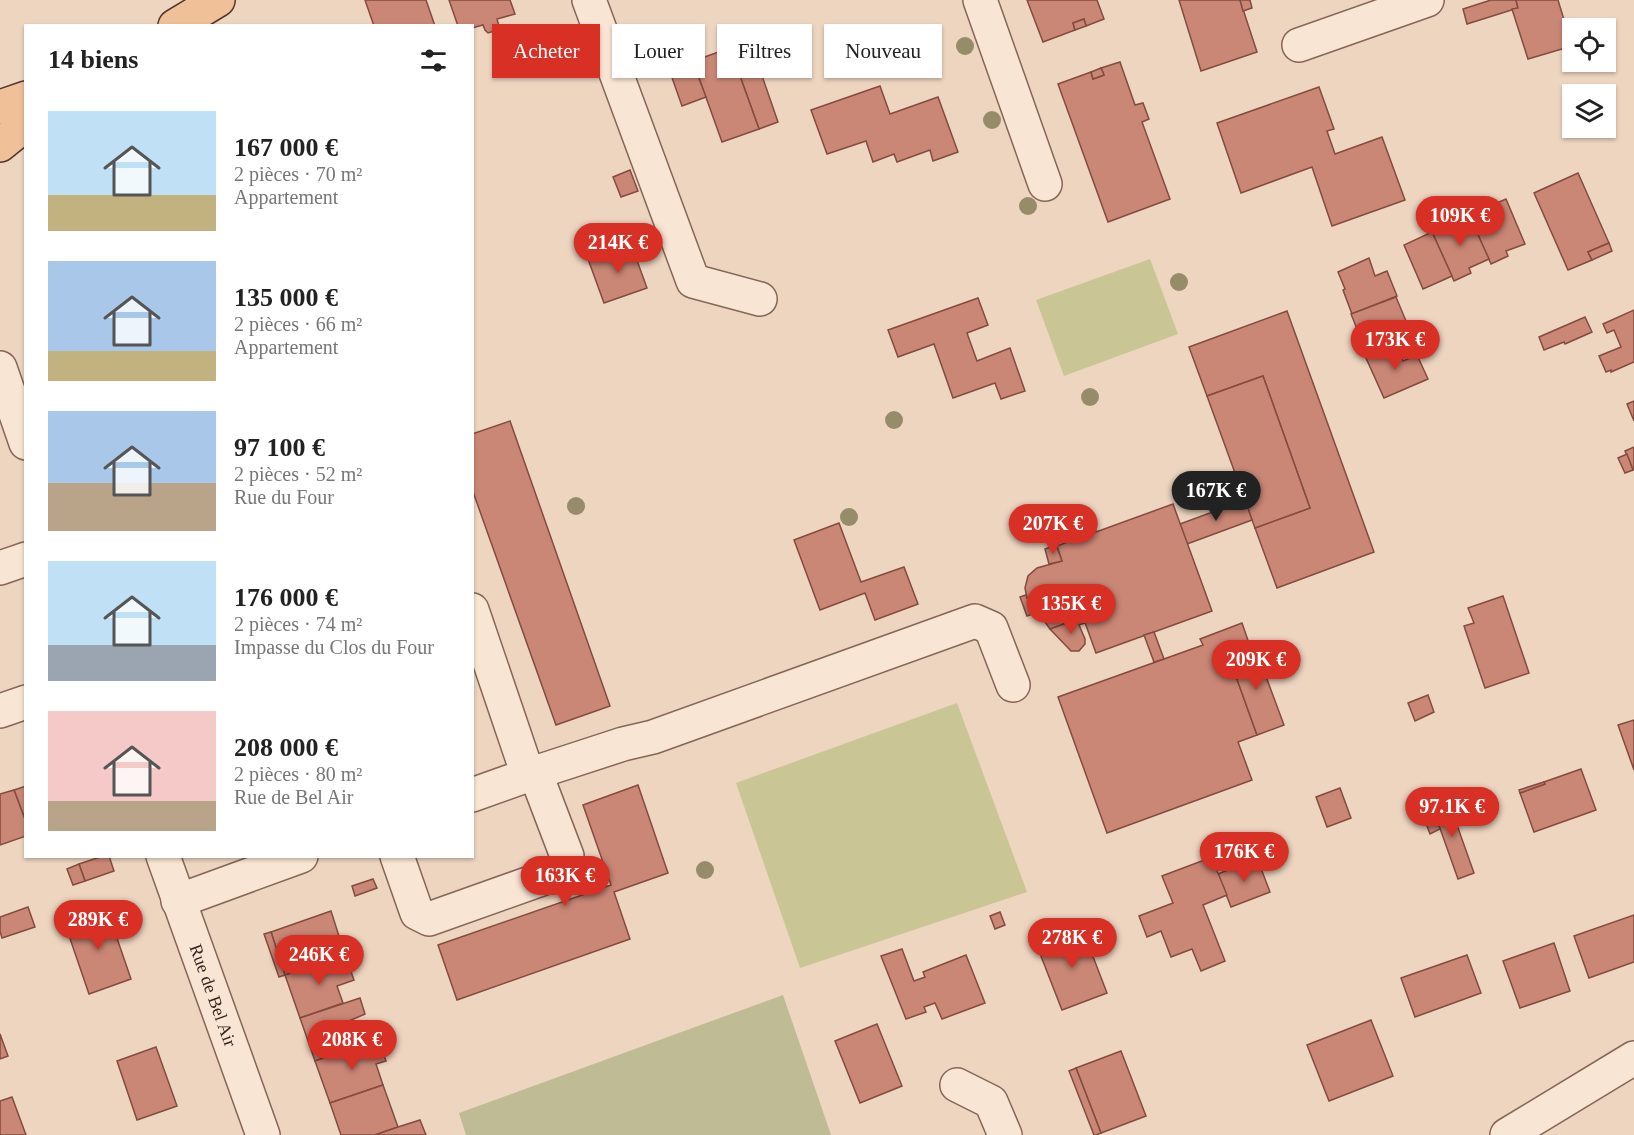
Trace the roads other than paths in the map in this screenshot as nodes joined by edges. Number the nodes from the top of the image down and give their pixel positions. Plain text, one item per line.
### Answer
1 (218, 0) edge
2 (589, 0) edge
3 (981, 0) edge
4 (1427, 0) edge
5 (178, 24) edge
6 (1299, 45) dead end
7 (24, 99) edge
8 (0, 107) edge
9 (24, 126) edge
10 (0, 145) edge
11 (1045, 184) dead end
12 (760, 299) dead end
13 (0, 368) edge
14 (24, 437) edge
15 (24, 560) edge
16 (0, 568) edge
17 (474, 615) edge
18 (1013, 685) dead end
19 (24, 703) edge
20 (0, 711) edge
21 (532, 773) junction
22 (474, 794) edge
23 (164, 858) edge
24 (295, 858) edge
25 (398, 858) edge
26 (178, 900) junction
27 (1634, 1058) edge
28 (957, 1084) dead end
29 (263, 1135) edge
30 (1005, 1135) edge
31 (1507, 1135) edge

1 - 5 main road
2 - 12 street
3 - 11 street
4 - 6 street
7 - 8 main road
9 - 10 main road
13 - 14 street
15 - 16 street
17 - 21 street
18 - 21 street
19 - 20 street
21 - 22 street
21 - 25 street
23 - 26 street, Rue de Bel Air
24 - 26 street
26 - 29 street, Rue de Bel Air
27 - 31 street
28 - 30 street

